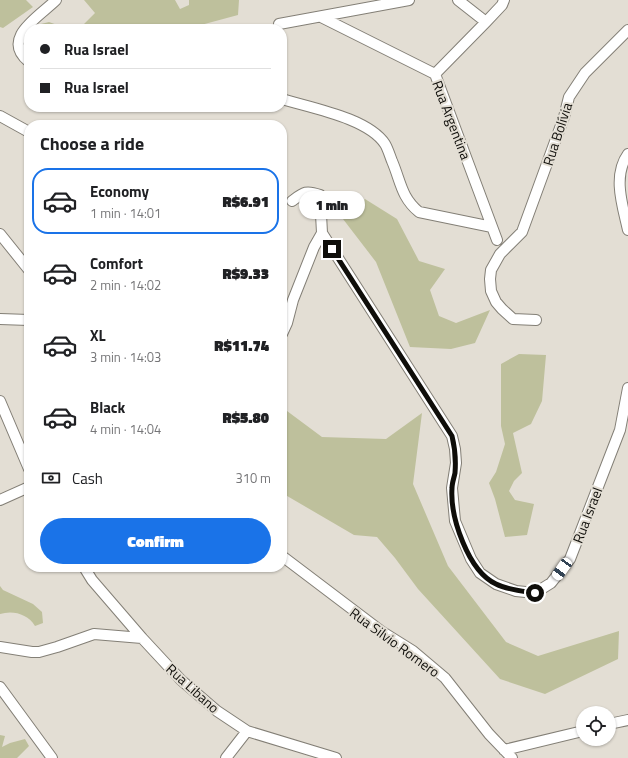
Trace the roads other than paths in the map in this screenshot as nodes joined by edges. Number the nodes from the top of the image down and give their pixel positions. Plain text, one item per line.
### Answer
1 (56, 0) edge
2 (409, 0) edge
3 (458, 0) edge
4 (504, 0) edge
5 (321, 17) junction
6 (486, 22) junction
7 (30, 24) edge
8 (280, 24) dead end
9 (24, 29) edge
10 (628, 30) edge
11 (24, 58) edge
12 (435, 74) junction
13 (287, 101) edge
14 (0, 116) edge
15 (24, 129) edge
16 (628, 154) edge
17 (292, 201) dead end
18 (492, 227) junction
19 (628, 230) edge
20 (322, 233) junction
21 (0, 234) edge
22 (497, 240) dead end
23 (24, 264) edge
24 (0, 319) edge
25 (24, 320) edge
26 (536, 320) dead end
27 (287, 323) edge
28 (628, 388) edge
29 (0, 401) edge
30 (24, 457) edge
31 (24, 489) edge
32 (0, 500) edge
33 (287, 560) edge
34 (87, 572) edge
35 (142, 638) junction
36 (0, 647) edge
37 (0, 687) edge
38 (628, 720) edge
39 (616, 723) edge
40 (247, 730) junction
41 (576, 733) edge
42 (504, 750) junction
43 (52, 758) edge
44 (226, 758) edge
45 (336, 758) edge
46 (512, 758) edge

1 - 7 street
2 - 5 street
3 - 6 street
4 - 6 street
5 - 8 street
5 - 12 street, Rua Argentina
6 - 12 street
9 - 11 street
10 - 26 street, Rua Bolívia
12 - 18 street, Rua Argentina
13 - 18 street
14 - 15 street
16 - 19 street
17 - 20 street
18 - 22 street, Rua Argentina
20 - 27 street
20 - 28 street, Rua Israel
21 - 23 street
24 - 25 street
29 - 30 street
31 - 32 street
33 - 42 street, Rua Silvio Romero
34 - 35 street, Rua Libano
35 - 36 street
35 - 40 street, Rua Libano
37 - 43 street
38 - 39 street
40 - 44 street
40 - 45 street, Rua Libano
41 - 42 street
42 - 46 street, Rua Silvio Romero

